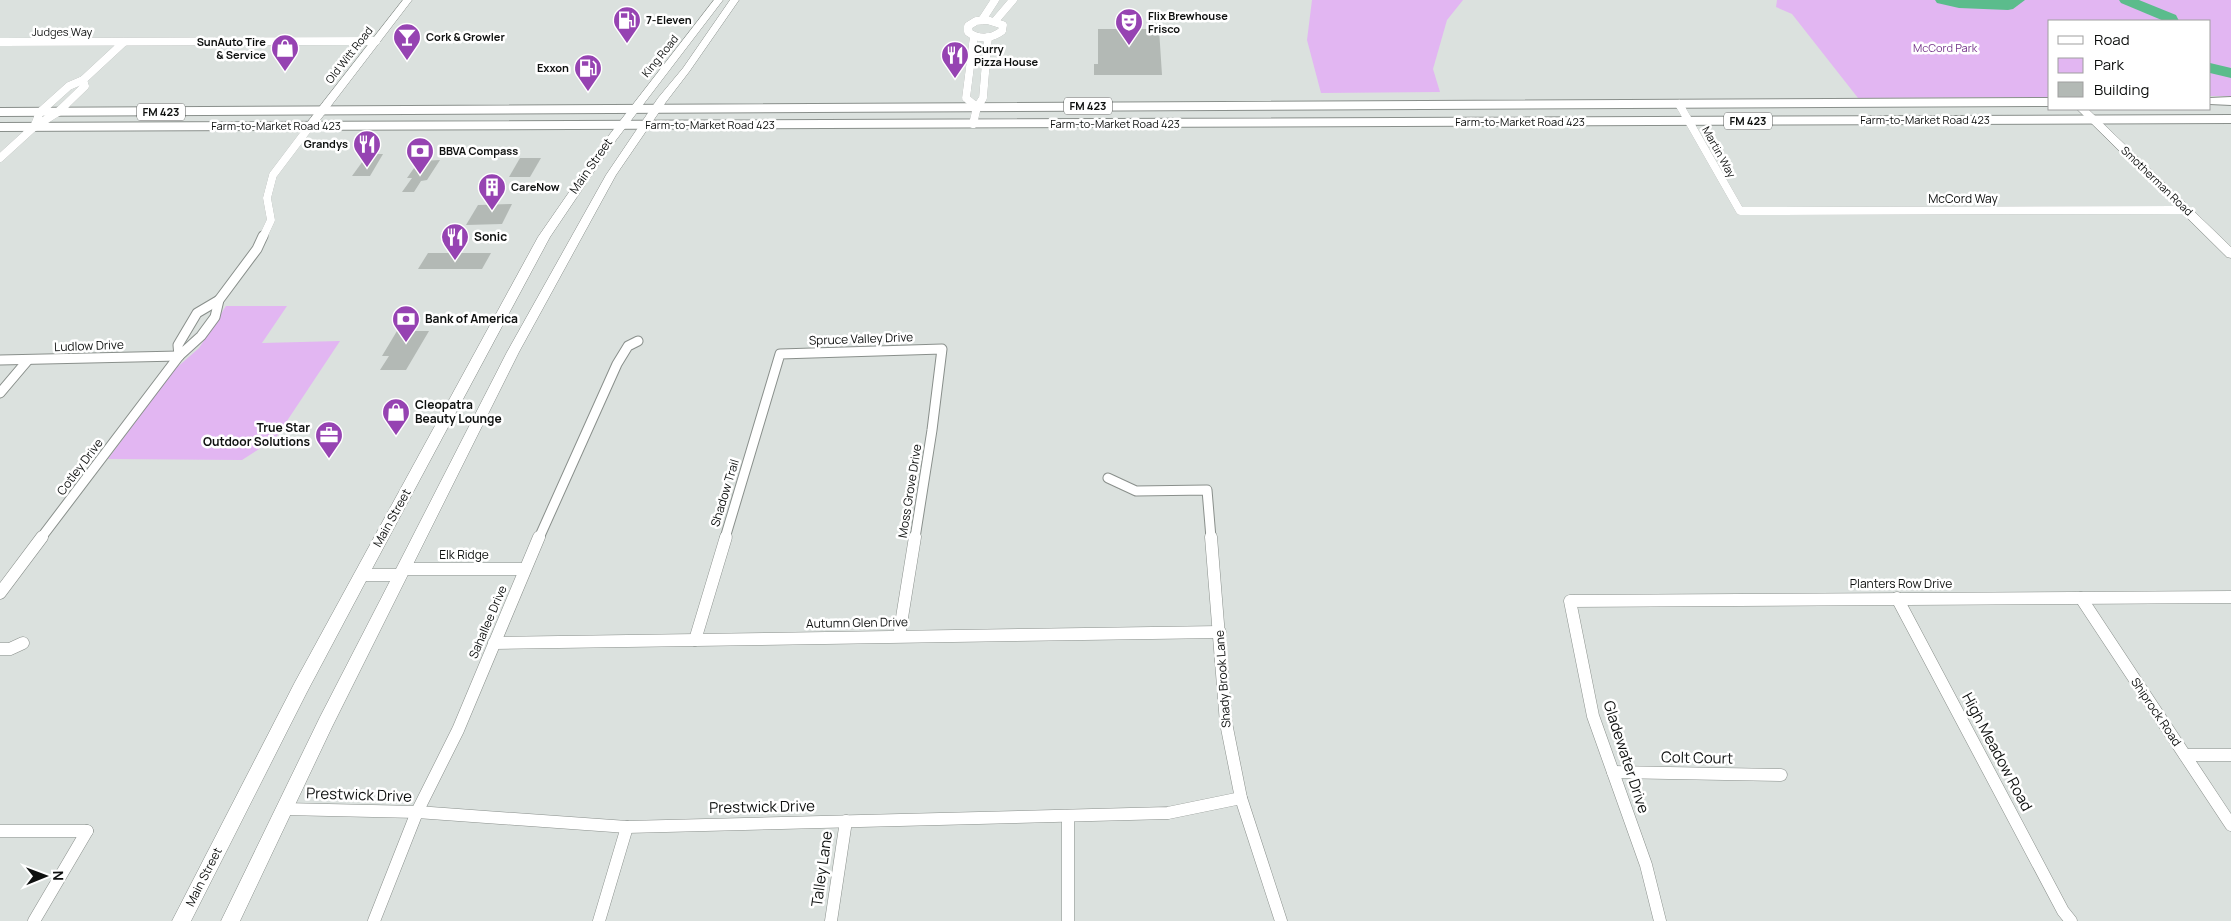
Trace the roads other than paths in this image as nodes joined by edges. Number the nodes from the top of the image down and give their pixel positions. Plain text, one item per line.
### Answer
1 (408, 0) edge
2 (718, 0) edge
3 (735, 0) edge
4 (996, 0) edge
5 (1013, 0) edge
6 (982, 20) junction
7 (995, 21) junction
8 (974, 36) junction
9 (988, 37) junction
10 (689, 40) junction
11 (376, 41) junction
12 (706, 41) junction
13 (0, 42) edge
14 (124, 42) junction
15 (83, 80) junction
16 (2211, 101) edge
17 (2230, 101) edge
18 (2048, 102) edge
19 (1679, 104) junction
20 (977, 106) junction
21 (632, 110) junction
22 (655, 110) junction
23 (2083, 110) edge
24 (322, 111) junction
25 (0, 112) edge
26 (40, 112) junction
27 (58, 112) junction
28 (2231, 119) edge
29 (2093, 120) junction
30 (1689, 121) junction
31 (973, 124) junction
32 (620, 125) junction
33 (310, 126) junction
34 (644, 126) junction
35 (0, 127) edge
36 (34, 127) junction
37 (0, 158) edge
38 (2186, 210) junction
39 (1740, 211) joint
40 (2231, 254) edge
41 (220, 300) junction
42 (638, 341) dead end
43 (942, 348) joint
44 (780, 354) joint
45 (179, 356) junction
46 (0, 360) edge
47 (28, 360) junction
48 (0, 393) edge
49 (1108, 478) dead end
50 (525, 569) junction
51 (402, 572) junction
52 (361, 575) junction
53 (0, 594) edge
54 (2231, 597) edge
55 (1897, 598) junction
56 (2081, 598) junction
57 (1570, 601) joint
58 (1220, 632) junction
59 (899, 636) junction
60 (695, 640) junction
61 (22, 643) dead end
62 (494, 643) junction
63 (0, 649) edge
64 (2185, 754) junction
65 (2231, 754) edge
66 (1613, 772) junction
67 (1781, 776) dead end
68 (1241, 798) junction
69 (284, 809) junction
70 (417, 812) junction
71 (1068, 816) junction
72 (846, 821) junction
73 (2231, 825) edge
74 (627, 826) junction
75 (0, 831) edge
76 (34, 921) edge
77 (181, 921) edge
78 (230, 921) edge
79 (374, 921) edge
80 (599, 921) edge
81 (831, 921) edge
82 (1068, 921) edge
83 (1281, 921) edge
84 (1660, 921) edge
85 (2071, 921) edge

1 - 11 main road, Old Witt Road
2 - 10 main road, King Road
3 - 12 main road
4 - 6 street
5 - 7 street
6 - 7 street
6 - 8 street
7 - 9 street
8 - 9 street
8 - 20 street
9 - 20 street
10 - 12 main road
10 - 21 main road, King Road
11 - 14 street, Judges Way
11 - 24 main road, Old Witt Road
12 - 22 main road
13 - 14 street, Judges Way
14 - 15 street
15 - 26 street
15 - 27 street
16 - 17 main road
18 - 19 main road, Farm-to-Market Road 423 / FM 423
19 - 20 main road, Farm-to-Market Road 423 / FM 423
19 - 30 street, Martin Way
20 - 22 main road, Farm-to-Market Road 423 / FM 423
20 - 31 street
21 - 22 main road, Farm-to-Market Road 423 / FM 423
21 - 24 main road, Farm-to-Market Road 423 / FM 423
21 - 32 main road, King Road
22 - 34 main road
23 - 29 street, Smotherman Road
24 - 27 main road, Farm-to-Market Road 423 / FM 423
24 - 33 main road, Old Witt Road
25 - 26 main road, Farm-to-Market Road 423 / FM 423
26 - 27 main road, Farm-to-Market Road 423 / FM 423
26 - 36 street
27 - 36 street
28 - 29 main road, Farm-to-Market Road 423 / FM 423
29 - 30 main road, Farm-to-Market Road 423 / FM 423
29 - 38 street, Smotherman Road
30 - 31 main road, Farm-to-Market Road 423 / FM 423
30 - 39 street, Martin Way
31 - 34 main road, Farm-to-Market Road 423 / FM 423
32 - 33 main road, Farm-to-Market Road 423 / FM 423
32 - 34 main road, Farm-to-Market Road 423 / FM 423
32 - 52 main road, Main Street
33 - 36 main road, Farm-to-Market Road 423 / FM 423
33 - 41 street
34 - 51 main road, Main Street
35 - 36 main road, Farm-to-Market Road 423 / FM 423
36 - 37 street
38 - 39 street, McCord Way
38 - 40 main road, Smotherman Road
41 - 45 street, Cotley Drive
41 - 45 street, Cotley Drive
42 - 50 street, Sahallee Drive
43 - 44 street, Spruce Valley Drive
43 - 59 street, Moss Grove Drive
44 - 60 street, Shadow Trail
45 - 47 street, Ludlow Drive
45 - 53 street, Cotley Drive
46 - 47 street, Ludlow Drive
47 - 48 street
49 - 58 street, Shady Brook Lane
50 - 51 street, Elk Ridge
50 - 62 street, Sahallee Drive
51 - 52 main road
51 - 69 main road, Main Street
52 - 77 main road, Main Street
54 - 56 street, Planters Row Drive
55 - 56 street, Planters Row Drive
55 - 57 street, Planters Row Drive
55 - 85 street, High Meadow Road
56 - 64 street, Shiprock Road
57 - 66 street, Gladewater Drive
58 - 59 street, Autumn Glen Drive
58 - 68 street, Shady Brook Lane
59 - 60 street, Autumn Glen Drive
60 - 62 street, Autumn Glen Drive
61 - 63 street
62 - 70 street, Sahallee Drive
64 - 65 street
64 - 73 street, Shiprock Road
66 - 67 street, Colt Court
66 - 84 street, Gladewater Drive
68 - 71 street, Prestwick Drive
68 - 83 street, Shady Brook Lane
69 - 70 street, Prestwick Drive
69 - 78 main road, Main Street
70 - 74 street, Prestwick Drive
70 - 79 street, Sahallee Drive
71 - 72 street, Prestwick Drive
71 - 82 street
72 - 74 street, Prestwick Drive
72 - 81 street, Talley Lane
74 - 80 street
75 - 76 street

